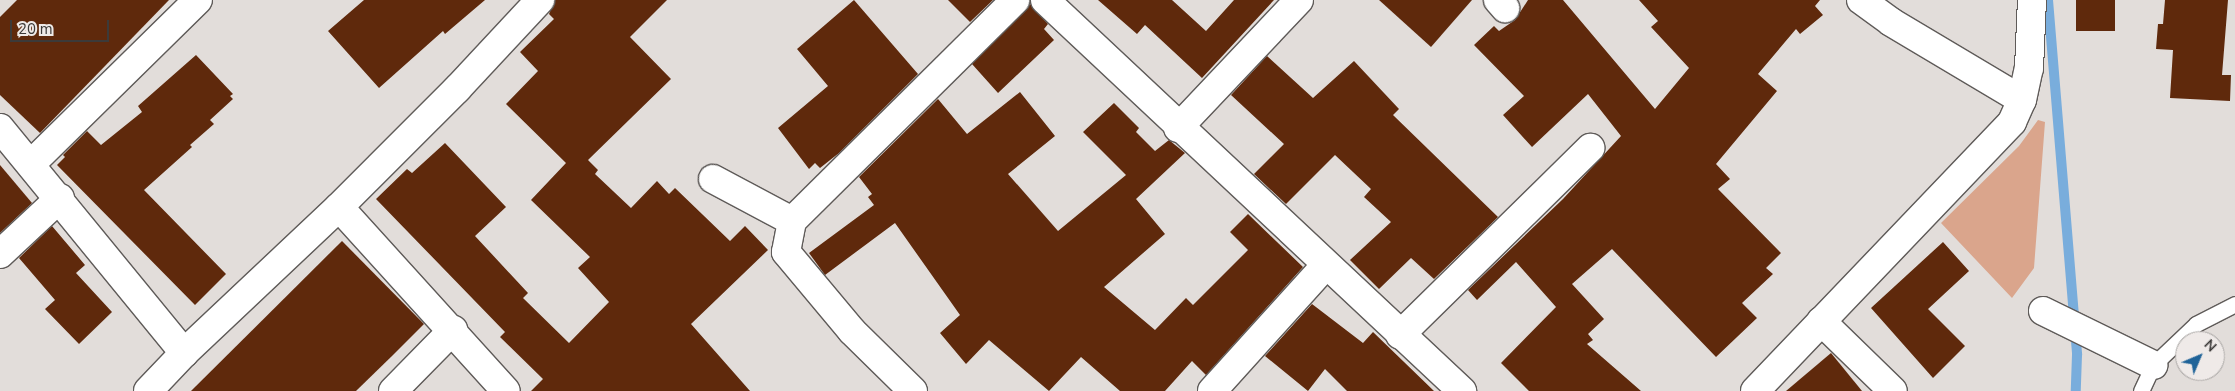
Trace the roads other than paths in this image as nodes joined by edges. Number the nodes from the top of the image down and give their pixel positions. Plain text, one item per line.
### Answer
1 (198, 0) edge
2 (540, 0) edge
3 (1014, 0) edge
4 (1045, 0) edge
5 (1299, 0) edge
6 (1861, 0) edge
7 (2032, 0) edge
8 (2022, 100) junction
9 (0, 128) edge
10 (1178, 128) junction
11 (1590, 148) dead end
12 (31, 164) junction
13 (713, 179) dead end
14 (60, 198) junction
15 (339, 207) junction
16 (792, 221) junction
17 (0, 254) edge
18 (1326, 265) junction
19 (2235, 304) edge
20 (2043, 311) dead end
21 (1821, 321) junction
22 (453, 330) junction
23 (1400, 335) junction
24 (184, 353) junction
25 (2153, 365) junction
26 (162, 386) edge
27 (393, 391) edge
28 (506, 391) edge
29 (913, 391) edge
30 (1212, 391) edge
31 (1461, 391) edge
32 (1755, 391) edge
33 (1892, 391) edge
34 (2141, 391) edge

1 - 12 street
2 - 15 street
3 - 16 street
4 - 10 street
5 - 10 street
6 - 8 street
7 - 8 street
8 - 21 street
9 - 12 street
10 - 18 street
11 - 23 street
12 - 14 street
13 - 16 street
14 - 17 street
14 - 24 street
15 - 22 street
15 - 24 street
16 - 29 street
18 - 23 street
18 - 30 street
19 - 25 lane
20 - 25 street
21 - 32 street
21 - 33 street
22 - 27 street
22 - 28 street
23 - 31 street
24 - 26 street
25 - 34 lane

